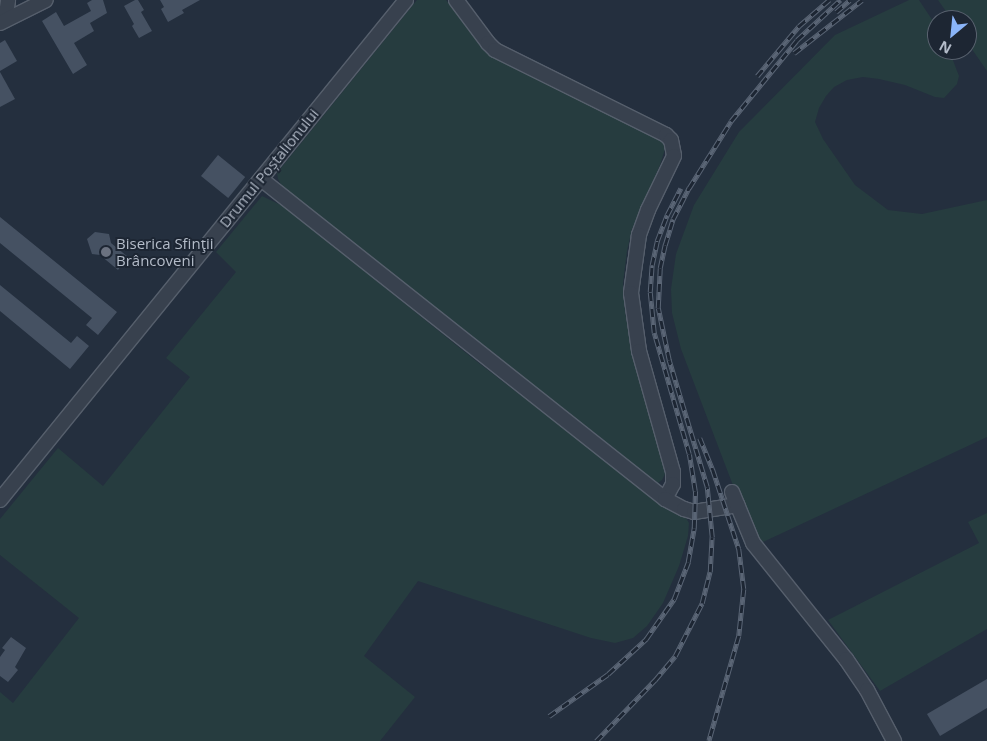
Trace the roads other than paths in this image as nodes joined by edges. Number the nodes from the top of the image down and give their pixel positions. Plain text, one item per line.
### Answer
1 (8, 0) edge
2 (46, 0) edge
3 (406, 0) edge
4 (456, 0) edge
5 (3, 21) edge
6 (261, 179) junction
7 (732, 492) dead end
8 (665, 499) junction
9 (0, 500) edge
10 (737, 505) junction
11 (894, 741) edge

1 - 5 street
2 - 5 street
3 - 6 street, Drumul Poștalionului
4 - 8 street
6 - 8 street
6 - 9 street, Drumul Poștalionului
7 - 10 street
8 - 10 street
10 - 11 street

